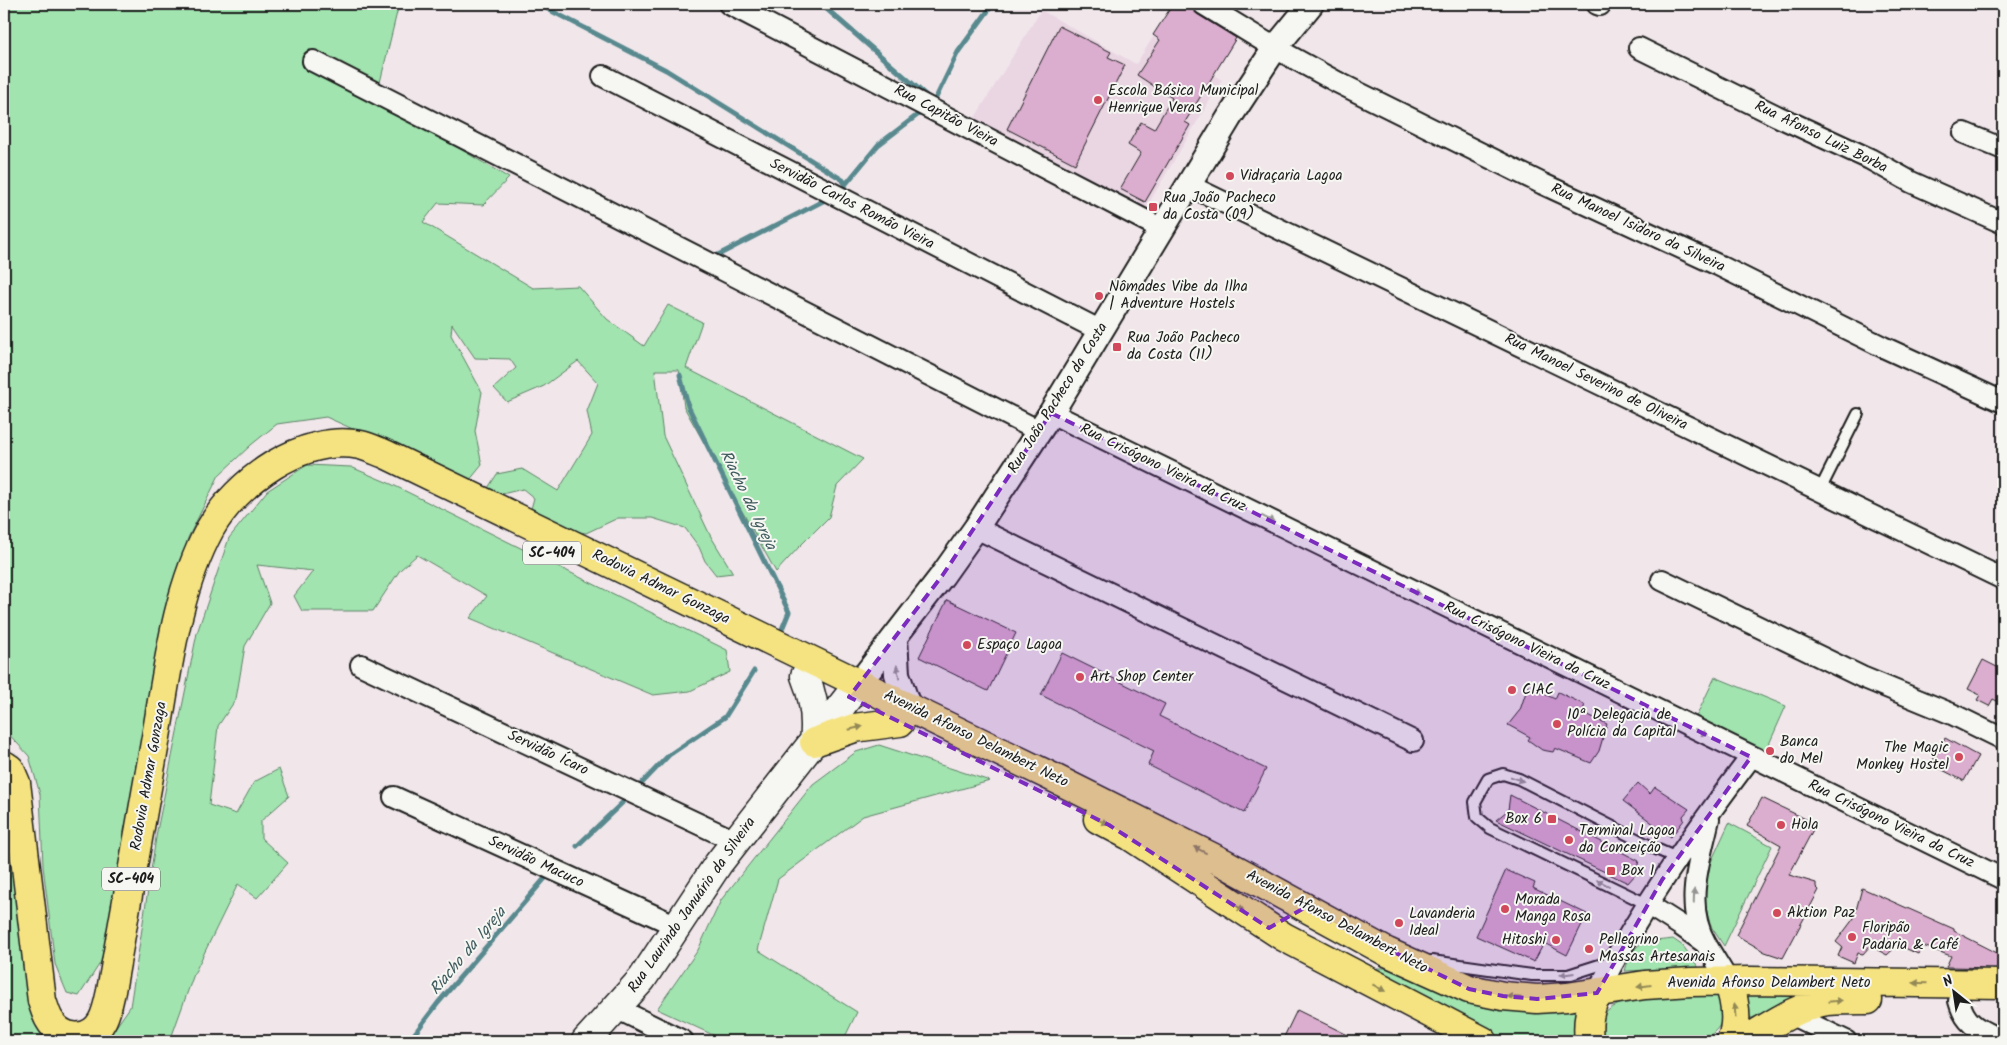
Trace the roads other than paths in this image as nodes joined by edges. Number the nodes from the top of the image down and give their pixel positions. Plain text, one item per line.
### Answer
1 (730, 4) edge
2 (1203, 4) edge
3 (1311, 4) edge
4 (1275, 48) junction
5 (1639, 48) dead end
6 (314, 61) dead end
7 (602, 76) dead end
8 (1964, 133) dead end
9 (2003, 149) edge
10 (1188, 185) junction
11 (2003, 223) edge
12 (1162, 229) junction
13 (1100, 331) junction
14 (2003, 402) edge
15 (1858, 414) dead end
16 (1045, 422) junction
17 (293, 455) junction
18 (1820, 490) junction
19 (976, 528) junction
20 (2003, 579) edge
21 (1662, 580) dead end
22 (896, 637) junction
23 (361, 665) dead end
24 (805, 676) junction
25 (854, 690) junction
26 (904, 714) junction
27 (2003, 739) edge
28 (1413, 741) dead end
29 (814, 742) junction
30 (1751, 756) junction
31 (4, 765) edge
32 (394, 797) dead end
33 (1710, 812) junction
34 (735, 841) junction
35 (1677, 858) junction
36 (2003, 879) edge
37 (1647, 904) junction
38 (1304, 908) junction
39 (677, 926) junction
40 (1269, 928) junction
41 (1705, 943) junction
42 (1387, 952) junction
43 (1614, 961) junction
44 (1728, 981) junction
45 (2003, 984) edge
46 (1597, 993) junction
47 (1959, 1002) junction
48 (2003, 1002) edge
49 (616, 1008) junction
50 (1790, 1014) junction
51 (592, 1039) edge
52 (683, 1041) edge
53 (1483, 1041) edge
54 (1589, 1041) edge
55 (1731, 1041) edge
56 (1744, 1041) edge
57 (1846, 1041) edge
58 (2003, 1041) edge

1 - 12 street, Rua Capitão Vieira
2 - 4 street, Rua Manoel Isidoro da Silveira
3 - 4 street, Rua João Pacheco da Costa
4 - 10 street, Rua João Pacheco da Costa
4 - 14 street, Rua Manoel Isidoro da Silveira
5 - 11 street, Rua Afonso Luiz Borba
6 - 16 street, Rua Crisógono Vieira da Cruz
7 - 13 street, Servidão Carlos Romão Vieira
8 - 9 street
10 - 12 street, Rua João Pacheco da Costa
10 - 18 street, Rua Manoel Severino de Oliveira
12 - 13 street, Rua João Pacheco da Costa
13 - 16 street, Rua João Pacheco da Costa
15 - 18 lane
16 - 19 street, Rua João Pacheco da Costa
16 -> 30 street, Rua Crisógono Vieira da Cruz
17 - 24 main road, Rodovia Admar Gonzaga / SC-404
17 - 25 main road, Rodovia Admar Gonzaga / SC-404
17 - 31 main road, Rodovia Admar Gonzaga / SC-404
18 - 20 street, Rua Manoel Severino de Oliveira
19 - 22 street, Rua João Pacheco da Costa
19 - 28 street
21 - 27 street
22 - 25 street, Rua João Pacheco da Costa
26 -> 22 street
23 - 34 street, Servidão Ícaro
24 - 25 main road, Rodovia Admar Gonzaga / SC-404
24 - 29 main road
25 - 26 main road, Avenida Afonso Delambert Neto
25 - 29 main road, Rua Laurindo Januário da Silveira
29 -> 26 main road
38 -> 26 main road, Avenida Afonso Delambert Neto
26 -> 40 main road, Avenida Afonso Delambert Neto
29 - 34 main road, Rua Laurindo Januário da Silveira
30 - 33 street
30 - 36 street, Rua Crisógono Vieira da Cruz
32 - 39 street, Servidão Macuco
33 - 35 street
41 -> 33 street
34 - 39 main road, Rua Laurindo Januário da Silveira
35 - 37 street
37 -> 35 lane
37 - 41 street
37 - 43 street
38 - 40 main road
38 - 42 main road, Avenida Afonso Delambert Neto
39 - 49 main road, Rua Laurindo Januário da Silveira
40 -> 53 main road, Avenida Afonso Delambert Neto
41 - 44 street
43 -> 42 lane
46 -> 42 main road, Avenida Afonso Delambert Neto
43 - 46 street
45 -> 44 main road, Avenida Afonso Delambert Neto
44 -> 46 main road, Avenida Afonso Delambert Neto
55 -> 44 main road
46 - 54 main road
47 - 48 main road, Avenida Afonso Delambert Neto
50 -> 47 main road, Avenida Afonso Delambert Neto
47 - 58 street
49 - 51 main road, Rua Laurindo Januário da Silveira
49 - 52 street
50 - 56 main road, Avenida Afonso Delambert Neto
50 - 57 street

